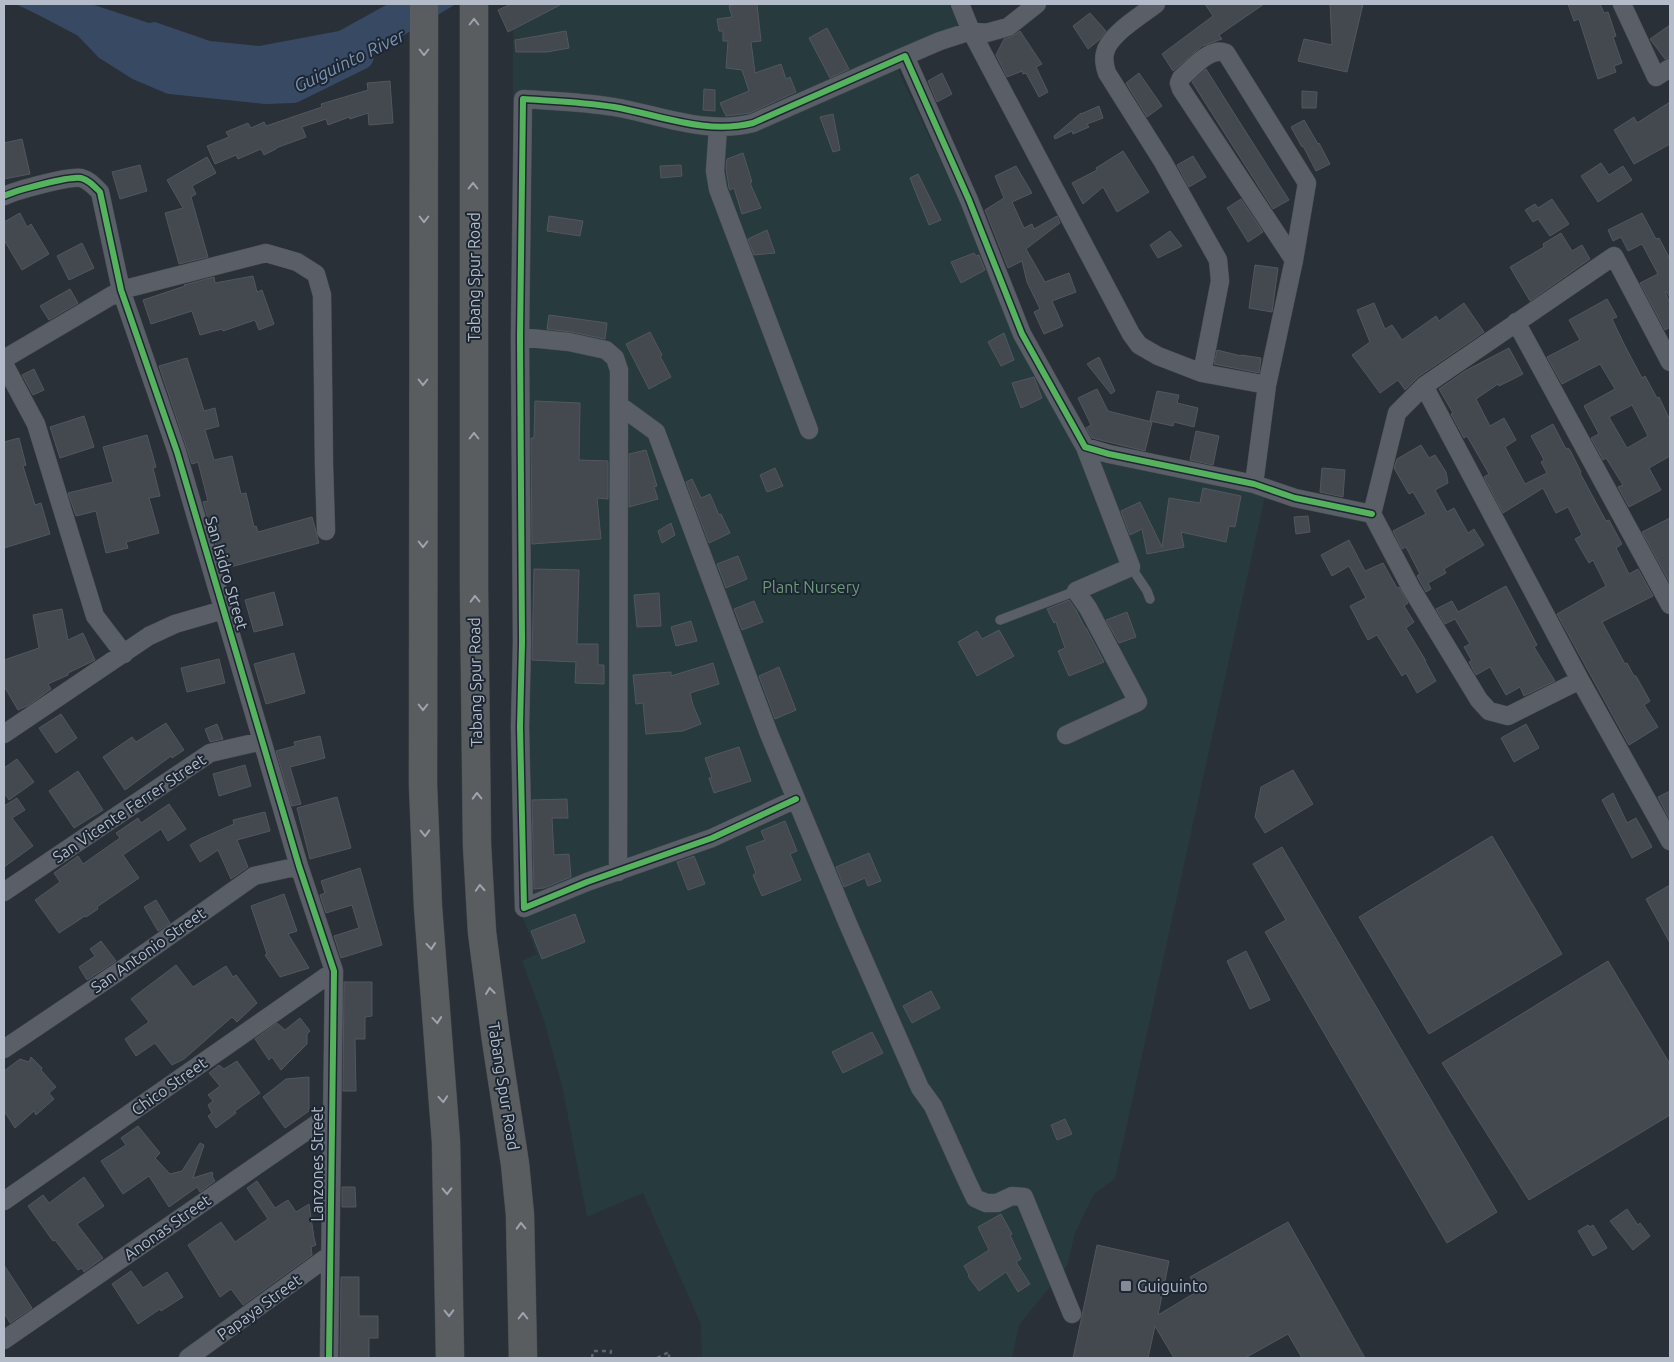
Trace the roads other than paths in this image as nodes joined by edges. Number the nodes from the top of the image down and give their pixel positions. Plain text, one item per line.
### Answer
1 (424, 4) edge
2 (474, 4) edge
3 (960, 4) edge
4 (1037, 4) edge
5 (1156, 4) edge
6 (1622, 4) edge
7 (971, 32) junction
8 (905, 56) junction
9 (1670, 68) edge
10 (718, 128) junction
11 (4, 196) edge
12 (1294, 260) junction
13 (121, 290) junction
14 (1516, 322) junction
15 (520, 337) junction
16 (4, 359) edge
17 (1670, 362) edge
18 (4, 364) edge
19 (1202, 373) junction
20 (1266, 385) junction
21 (1424, 386) junction
22 (619, 405) junction
23 (809, 430) dead end
24 (1085, 447) junction
25 (1254, 484) junction
26 (1372, 514) junction
27 (326, 531) dead end
28 (1131, 566) junction
29 (1076, 591) junction
30 (1150, 599) dead end
31 (1670, 605) edge
32 (223, 610) junction
33 (1000, 620) dead end
34 (124, 654) junction
35 (1580, 680) junction
36 (6, 726) edge
37 (1066, 735) dead end
38 (262, 741) junction
39 (796, 799) junction
40 (1670, 841) edge
41 (299, 866) junction
42 (618, 872) junction
43 (4, 892) edge
44 (334, 971) junction
45 (4, 1049) edge
46 (331, 1114) junction
47 (4, 1202) edge
48 (330, 1255) junction
49 (1072, 1314) dead end
50 (4, 1340) edge
51 (188, 1358) edge
52 (329, 1358) edge
53 (450, 1358) edge
54 (523, 1358) edge

1 -> 53 highway
54 -> 2 highway, Tabang Spur Road
3 - 7 street
4 - 7 street
5 - 19 street
6 - 9 street
7 - 8 street
7 - 19 street
8 - 10 street
8 - 24 street
10 - 15 street
10 - 23 street
11 - 13 street, San Isidro Street
12 - 12 street
12 - 20 street
13 - 16 street
13 - 27 street
13 - 32 street, San Isidro Street
14 - 17 street
14 - 21 street
14 - 31 street
15 - 22 street
15 - 42 street
18 - 34 street
19 - 20 street
20 - 25 street
21 - 26 street
21 - 35 street
22 - 39 street
22 - 42 street
24 - 25 street
24 - 28 street
25 - 26 street
26 - 35 street
28 - 29 street
28 - 30 lane
29 - 33 lane
29 - 37 street
32 - 34 street
32 - 38 street, San Isidro Street
34 - 36 street
35 - 40 street
38 - 41 street, San Isidro Street
38 - 43 street, San Vicente Ferrer Street
39 - 42 street
39 - 49 street
41 - 44 street, San Isidro Street
41 - 45 street, San Antonio Street
44 - 46 street, Lanzones Street
44 - 47 street, Chico Street
46 - 48 street, Lanzones Street
46 - 50 street, Anonas Street
48 - 51 street, Papaya Street
48 - 52 street, Lanzones Street

